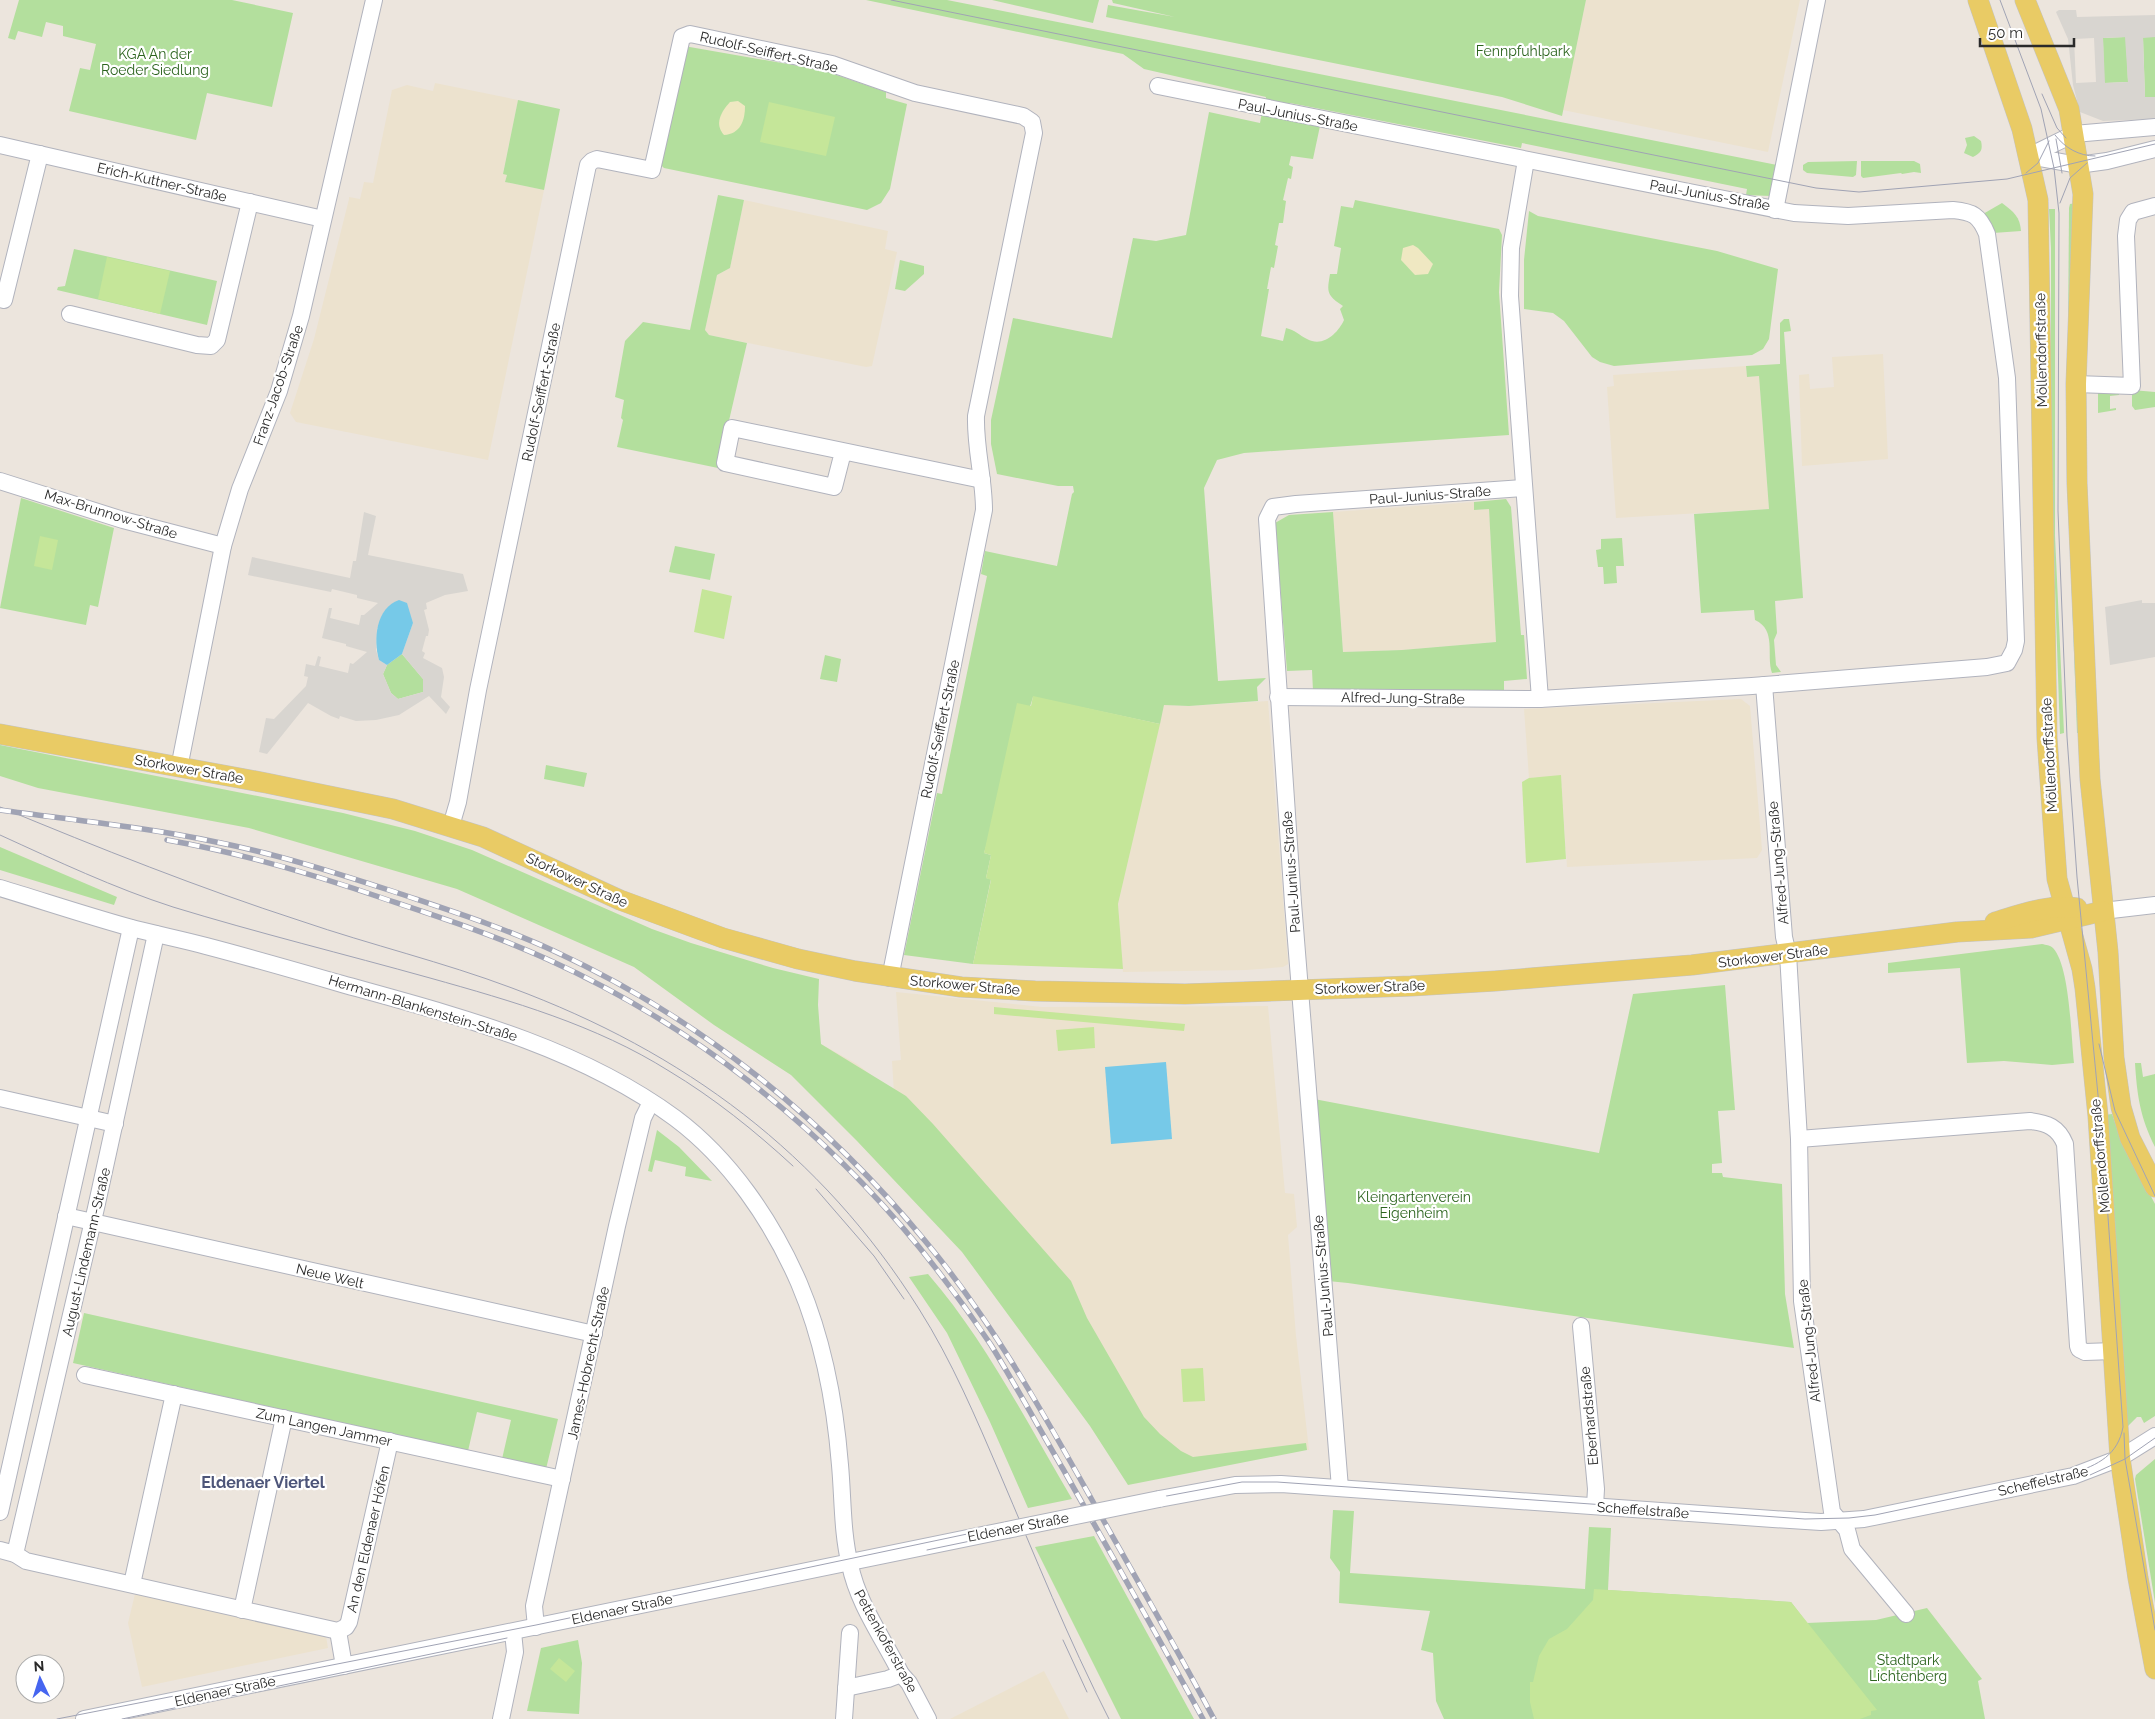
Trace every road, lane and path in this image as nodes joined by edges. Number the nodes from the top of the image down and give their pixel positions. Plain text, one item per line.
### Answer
1 (374, 0) edge
2 (1817, 0) edge
3 (1978, 0) edge
4 (2025, 0) edge
5 (1158, 86) dead end
6 (2155, 127) edge
7 (2074, 134) junction
8 (0, 145) edge
9 (2155, 148) edge
10 (40, 154) junction
11 (2030, 156) junction
12 (1526, 160) junction
13 (2078, 165) junction
14 (250, 202) junction
15 (2155, 206) edge
16 (1775, 210) junction
17 (323, 219) junction
18 (0, 299) edge
19 (70, 314) dead end
20 (2076, 384) junction
21 (843, 452) junction
22 (982, 480) junction
23 (0, 481) edge
24 (1523, 488) junction
25 (223, 546) junction
26 (1764, 685) junction
27 (1278, 697) junction
28 (1540, 699) junction
29 (0, 734) edge
30 (179, 768) junction
31 (451, 826) junction
32 (0, 888) edge
33 (2155, 905) edge
34 (2104, 911) junction
35 (2067, 913) junction
36 (131, 928) junction
37 (156, 934) junction
38 (1788, 954) junction
39 (890, 978) junction
40 (1300, 989) junction
41 (0, 1098) edge
42 (651, 1102) junction
43 (87, 1118) junction
44 (115, 1124) junction
45 (1800, 1139) junction
46 (2155, 1187) edge
47 (66, 1216) junction
48 (92, 1223) junction
49 (1581, 1326) dead end
50 (594, 1334) junction
51 (2114, 1351) junction
52 (85, 1375) dead end
53 (174, 1394) junction
54 (284, 1418) junction
55 (2155, 1436) edge
56 (390, 1441) junction
57 (2120, 1458) junction
58 (562, 1479) junction
59 (1340, 1488) junction
60 (1159, 1499) joint
61 (1595, 1506) junction
62 (0, 1512) edge
63 (1840, 1521) junction
64 (8, 1552) edge
65 (849, 1562) junction
66 (132, 1584) junction
67 (242, 1610) junction
68 (1906, 1614) dead end
69 (536, 1627) junction
70 (338, 1631) junction
71 (513, 1632) junction
72 (850, 1633) dead end
73 (344, 1666) junction
74 (2155, 1669) edge
75 (900, 1674) junction
76 (846, 1688) junction
77 (114, 1716) edge
78 (84, 1719) edge
79 (500, 1719) edge
80 (844, 1719) edge
81 (928, 1719) edge

1 - 17 street, Franz-Jacob-Straße
2 - 16 street, Paul-Junius-Straße
3 - 11 main road, Möllendorffstraße
4 - 7 main road, Möllendorffstraße
5 - 12 street, Paul-Junius-Straße
6 - 7 street
7 - 11 street
7 - 13 main road, Möllendorffstraße
8 - 10 street, Erich-Kuttner-Straße
9 - 13 street
10 - 14 street, Erich-Kuttner-Straße
10 - 18 street
11 - 13 street
11 - 35 main road, Möllendorffstraße
12 - 16 street, Paul-Junius-Straße
12 - 24 street
13 - 20 main road, Möllendorffstraße
14 - 17 street, Erich-Kuttner-Straße
14 - 19 street
15 - 20 street
16 - 26 street
17 - 25 street, Franz-Jacob-Straße
20 - 34 main road, Möllendorffstraße
21 - 21 street
21 - 22 street
22 - 31 street, Rudolf-Seiffert-Straße
22 - 39 street, Rudolf-Seiffert-Straße
23 - 25 street, Max-Brunnow-Straße
24 - 27 street, Paul-Junius-Straße
24 - 28 street
25 - 30 street, Franz-Jacob-Straße
26 - 28 street, Alfred-Jung-Straße
26 - 38 street, Alfred-Jung-Straße
27 - 28 street, Alfred-Jung-Straße
27 - 40 street, Paul-Junius-Straße
29 - 30 main road, Storkower Straße
30 - 31 main road, Storkower Straße
31 - 39 main road, Storkower Straße
32 - 36 street, Hermann-Blankenstein-Straße
33 - 34 street
34 - 35 main road, Storkower Straße
34 - 46 main road, Möllendorffstraße
35 - 38 main road, Storkower Straße
35 - 51 main road, Möllendorffstraße
36 - 37 street, Hermann-Blankenstein-Straße
36 - 43 street, August-Lindemann-Straße
37 - 42 street, Hermann-Blankenstein-Straße
37 - 44 street, August-Lindemann-Straße
38 - 40 main road, Storkower Straße
38 - 45 street, Alfred-Jung-Straße
39 - 40 main road, Storkower Straße
40 - 59 street, Paul-Junius-Straße
41 - 43 street
42 - 50 street, James-Hobrecht-Straße
42 - 65 street, Hermann-Blankenstein-Straße
43 - 44 street
43 - 47 street, August-Lindemann-Straße
44 - 48 street, August-Lindemann-Straße
45 - 51 street
45 - 63 street, Alfred-Jung-Straße
47 - 48 street, Neue Welt
47 - 62 street, August-Lindemann-Straße
48 - 50 street, Neue Welt
48 - 64 street, August-Lindemann-Straße
49 - 61 street, Eberhardstraße
50 - 58 street, James-Hobrecht-Straße
51 - 57 main road, Möllendorffstraße
52 - 53 street, Zum Langen Jammer
53 - 54 street, Zum Langen Jammer
53 - 66 street
54 - 56 street, Zum Langen Jammer
54 - 67 street
55 - 57 street, Scheffelstraße
56 - 58 street, Zum Langen Jammer
56 - 70 street, An den Eldenaer Höfen
57 - 63 street, Scheffelstraße
57 - 74 main road, Möllendorffstraße
58 - 69 street, James-Hobrecht-Straße
59 - 60 street, Scheffelstraße
59 - 61 street, Scheffelstraße
60 - 65 street, Eldenaer Straße, bridge
61 - 63 street, Scheffelstraße
63 - 68 street, Alfred-Jung-Straße
64 - 66 street, An den Eldenaer Höfen
65 - 69 street, Eldenaer Straße
65 - 75 street, Pettenkoferstraße
66 - 67 street, An den Eldenaer Höfen
67 - 70 street, An den Eldenaer Höfen
69 - 71 street, Eldenaer Straße
70 - 73 street, An den Eldenaer Höfen
71 - 73 street, Eldenaer Straße
71 - 79 street
72 - 76 street
73 - 77 street, Eldenaer Straße
75 - 76 street
75 - 81 street, Pettenkoferstraße
76 - 80 street
77 - 78 street, Eldenaer Straße

